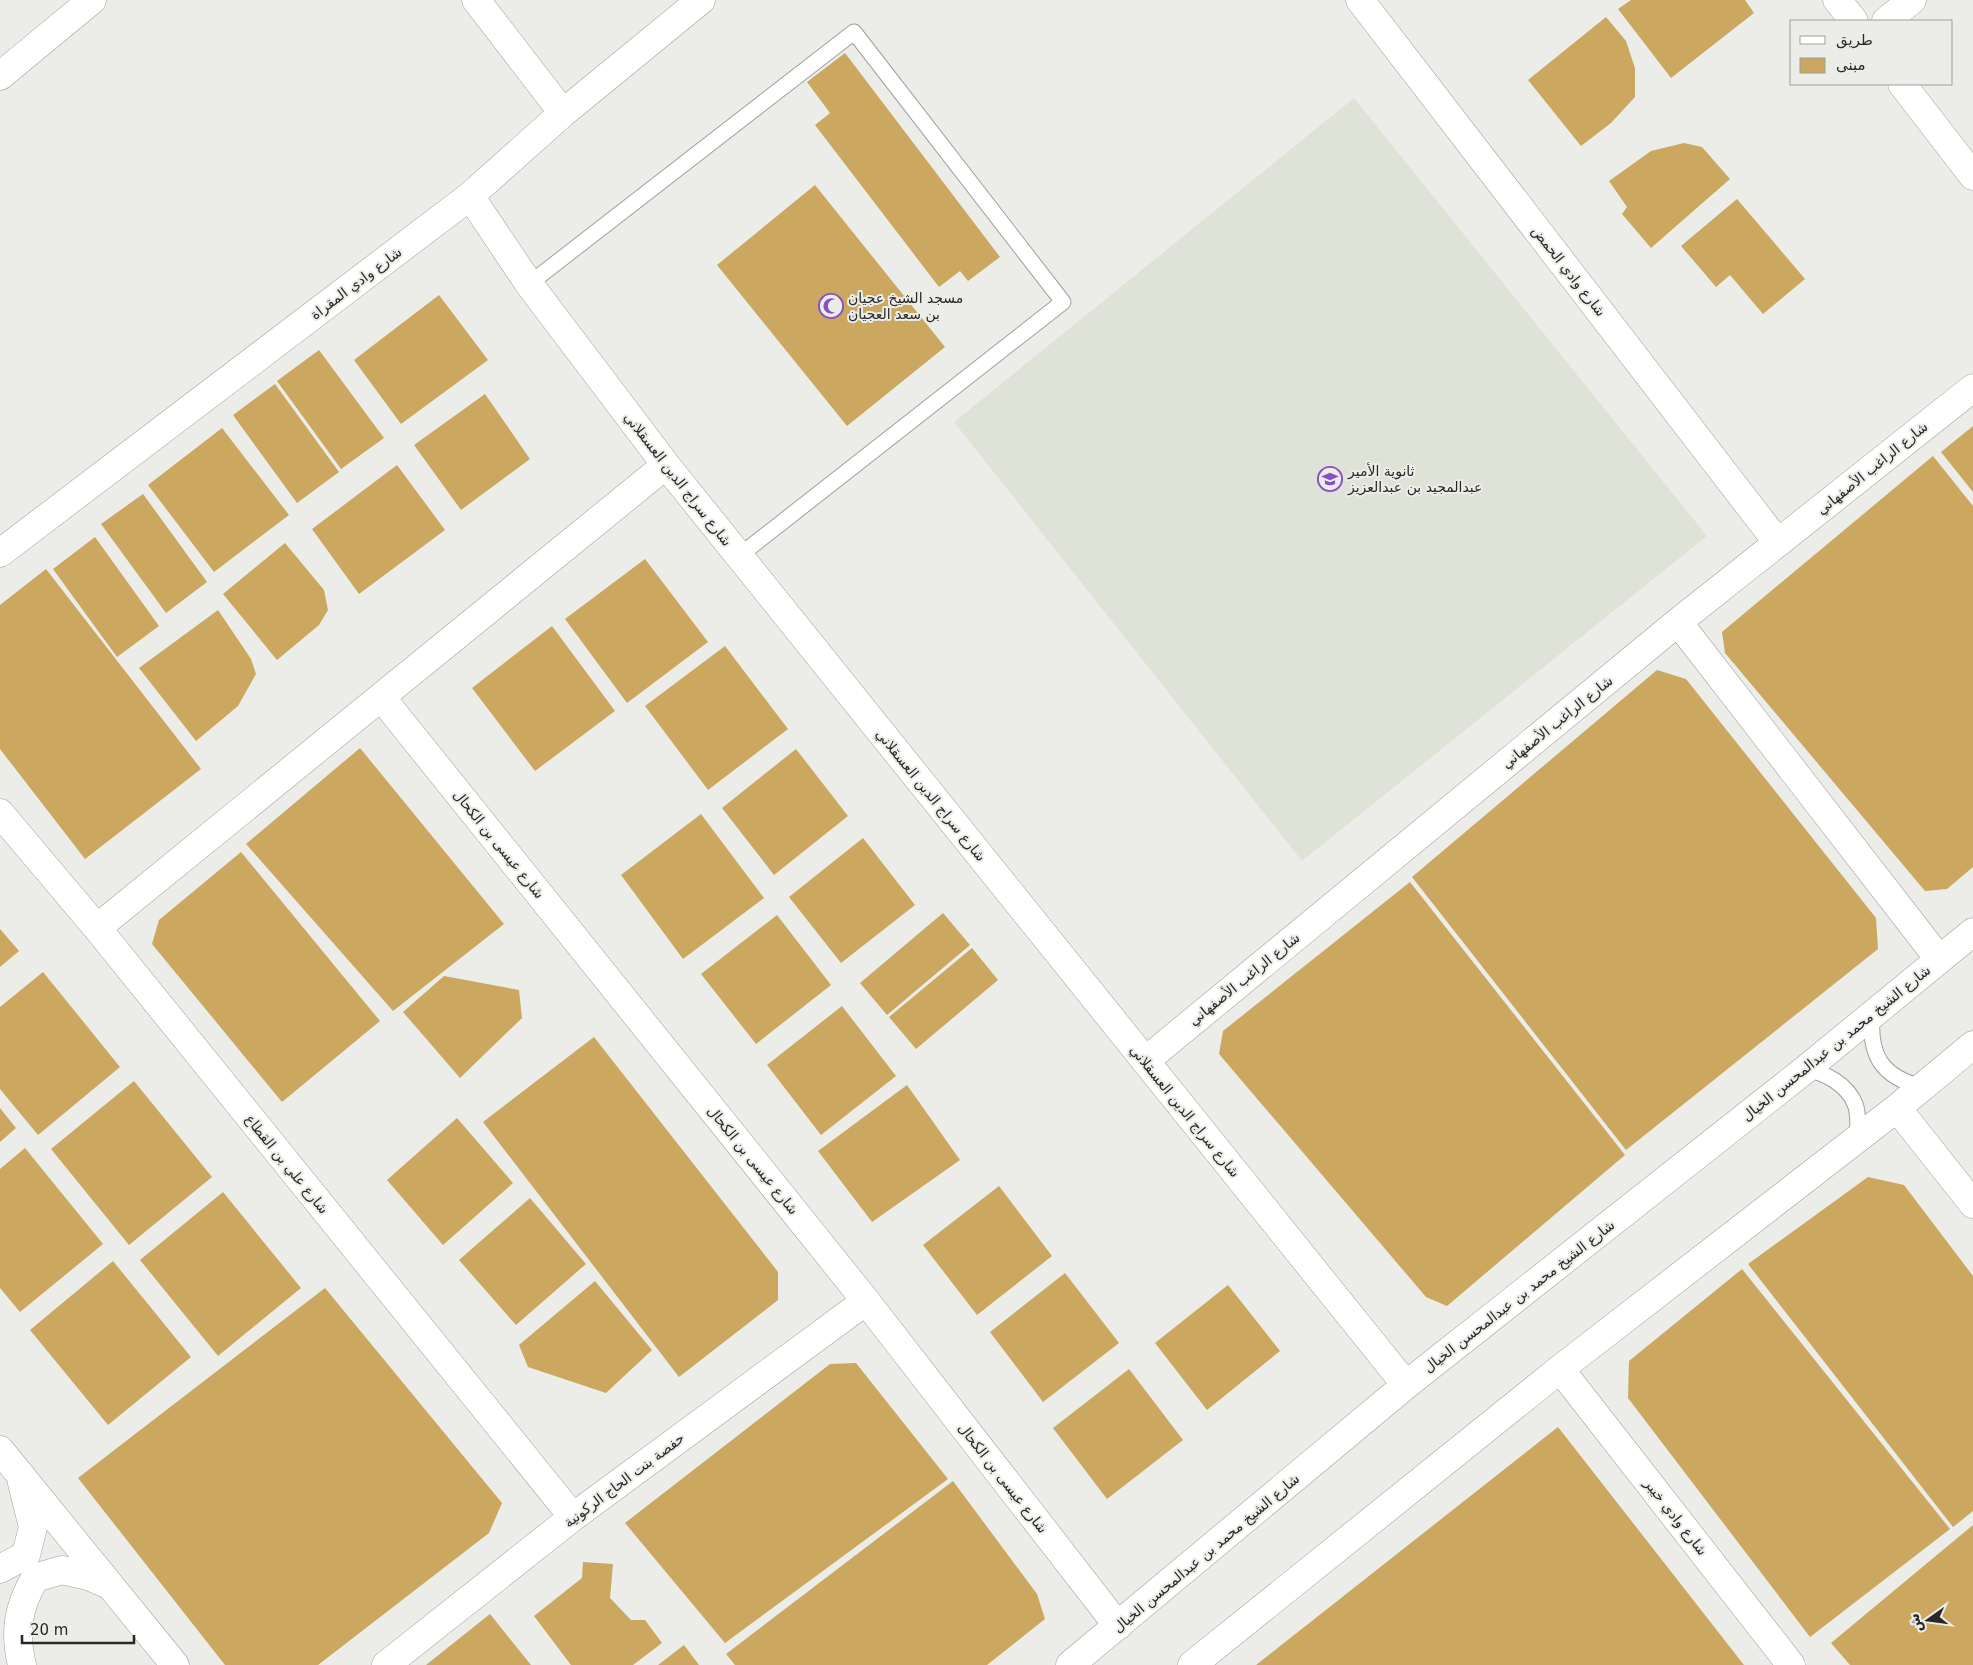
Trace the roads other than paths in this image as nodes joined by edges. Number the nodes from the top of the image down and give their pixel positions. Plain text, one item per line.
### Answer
1 (92, 0) edge
2 (476, 0) edge
3 (701, 0) edge
4 (1360, 0) edge
5 (1837, 0) edge
6 (1912, 0) edge
7 (1853, 20) edge
8 (1887, 20) edge
9 (0, 76) edge
10 (1903, 85) edge
11 (563, 112) junction
12 (1973, 176) edge
13 (470, 196) junction
14 (529, 284) junction
15 (1973, 388) edge
16 (666, 465) junction
17 (1778, 543) junction
18 (0, 553) edge
19 (739, 556) junction
20 (1678, 622) junction
21 (381, 697) junction
22 (0, 812) edge
23 (97, 928) junction
24 (1973, 932) edge
25 (1939, 959) junction
26 (1872, 1016) junction
27 (1973, 1045) edge
28 (1145, 1061) junction
29 (1806, 1069) junction
30 (1922, 1087) junction
31 (1897, 1108) junction
32 (1857, 1139) junction
33 (1973, 1204) edge
34 (866, 1301) junction
35 (1560, 1368) junction
36 (1406, 1385) junction
37 (0, 1450) edge
38 (20, 1475) junction
39 (573, 1517) junction
40 (0, 1569) edge
41 (109, 1585) junction
42 (1118, 1626) junction
43 (0, 1639) edge
44 (21, 1665) edge
45 (175, 1665) edge
46 (386, 1665) edge
47 (1070, 1665) edge
48 (1192, 1665) edge
49 (1792, 1665) edge

1 - 9 street
2 - 11 street
3 - 11 street, شارع وادي المقراة
4 - 17 street, شارع وادي الحمض
5 - 7 street
6 - 8 street
10 - 12 street
11 - 13 street, شارع وادي المقراة
13 - 14 street, شارع سراج الدين العسقلاني
13 - 18 street, شارع وادي المقراة
14 - 16 street, شارع سراج الدين العسقلاني
14 - 19 lane
15 - 17 street, شارع الراغب الأصفهاني
16 - 19 street, شارع سراج الدين العسقلاني
16 - 21 street
17 - 20 street, شارع الراغب الأصفهاني
19 - 28 street, شارع سراج الدين العسقلاني
20 - 25 street
20 - 28 street, شارع الراغب الأصفهاني
21 - 23 street
21 - 34 street, شارع عيسى بن الكحال
22 - 23 street, شارع علي بن القطاع
23 - 39 street, شارع علي بن القطاع
24 - 25 street, شارع الشيخ محمد بن عبدالمحسن الخيال
25 - 26 street, شارع الشيخ محمد بن عبدالمحسن الخيال
26 - 29 street, شارع الشيخ محمد بن عبدالمحسن الخيال
26 - 30 lane
27 - 30 street
28 - 36 street, شارع سراج الدين العسقلاني
29 - 32 lane
29 - 36 street, شارع الشيخ محمد بن عبدالمحسن الخيال
30 - 31 street
31 - 32 street
31 - 33 street
32 - 35 street
34 - 39 street, حفصة بنت الحاج الركونية
34 - 42 street, شارع عيسى بن الكحال
35 - 48 street
35 - 49 street, شارع وادي خيبر
36 - 42 street, شارع الشيخ محمد بن عبدالمحسن الخيال
37 - 38 street
38 - 40 street
38 - 41 street
39 - 46 street, حفصة بنت الحاج الركونية
41 - 44 street
41 - 45 street
42 - 47 street, شارع الشيخ محمد بن عبدالمحسن الخيال
43 - 44 street

